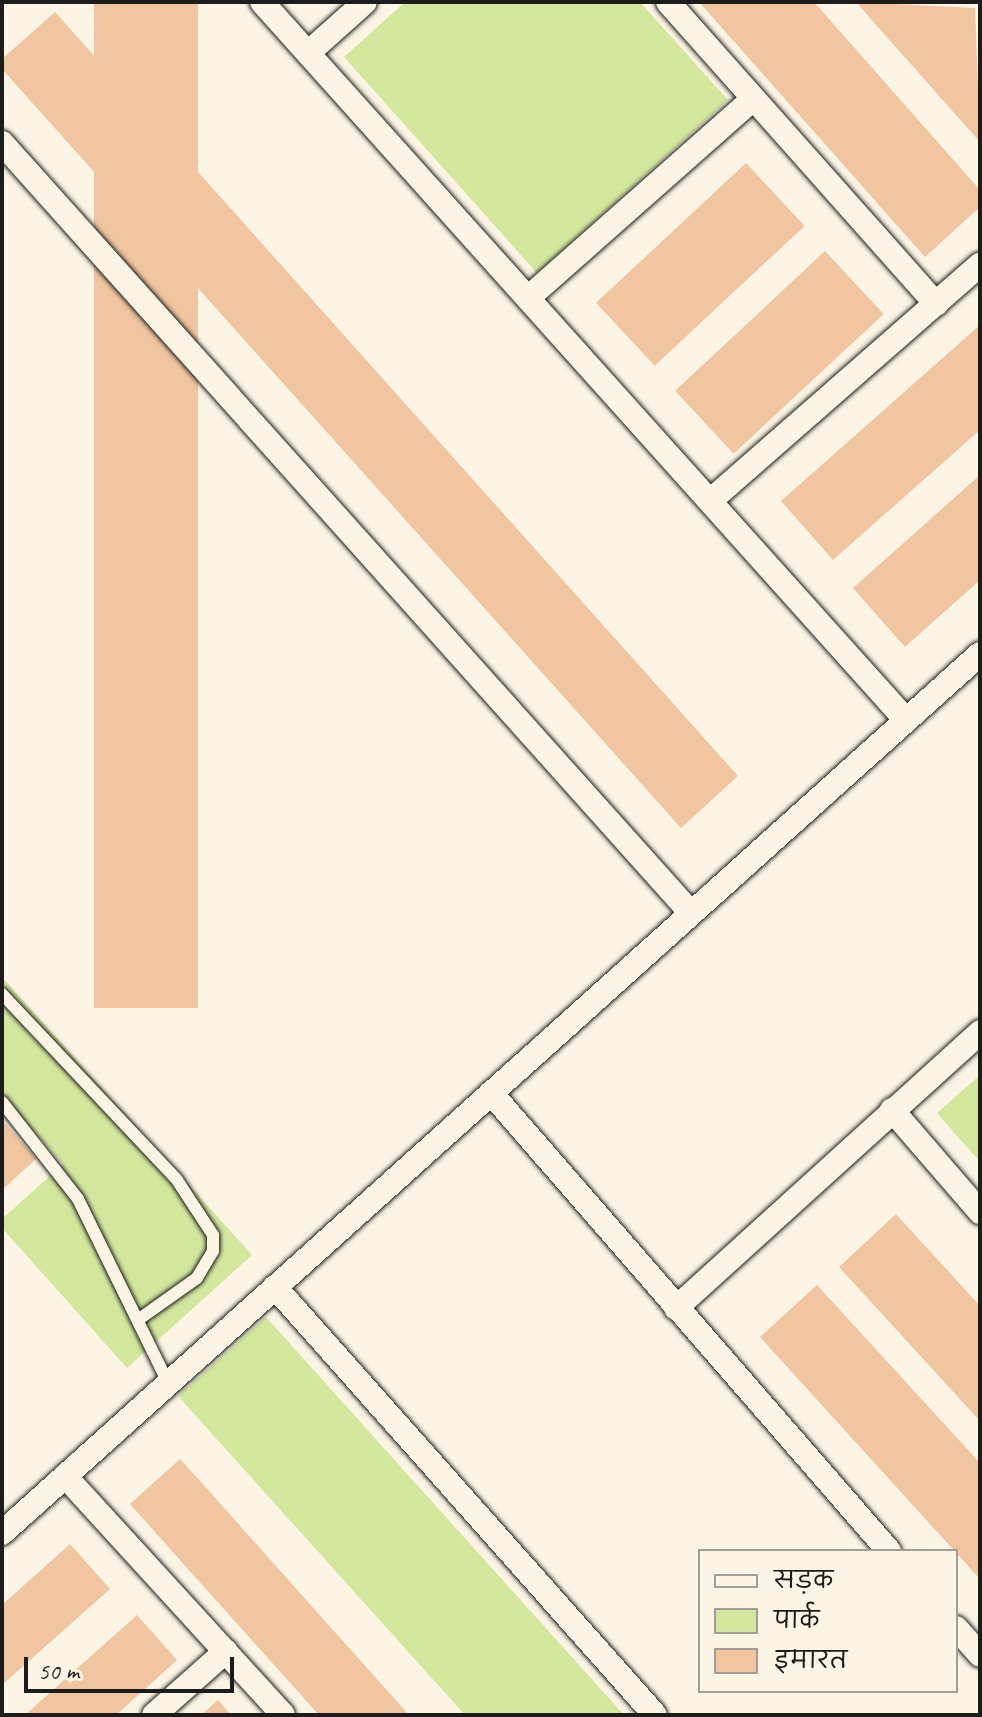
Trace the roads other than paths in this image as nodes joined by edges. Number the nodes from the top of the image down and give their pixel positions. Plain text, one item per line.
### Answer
1 (262, 2) edge
2 (365, 2) edge
3 (668, 2) edge
4 (308, 53) junction
5 (753, 99) junction
6 (2, 143) edge
7 (980, 265) edge
8 (528, 298) junction
9 (936, 304) junction
10 (710, 501) junction
11 (980, 654) edge
12 (906, 720) junction
13 (691, 913) junction
14 (2, 994) edge
15 (980, 1032) edge
16 (491, 1093) junction
17 (2, 1102) edge
18 (892, 1110) junction
19 (980, 1212) edge
20 (275, 1287) junction
21 (676, 1308) junction
22 (139, 1319) junction
23 (168, 1383) junction
24 (65, 1476) junction
25 (2, 1533) edge
26 (887, 1549) edge
27 (958, 1630) edge
28 (226, 1651) junction
29 (980, 1655) edge
30 (154, 1715) edge
31 (283, 1715) edge
32 (655, 1715) edge

1 - 4 street
2 - 4 street
3 - 5 street
4 - 8 street
5 - 8 street
5 - 9 street
6 - 13 street
7 - 9 street
8 - 10 street
9 - 10 street
10 - 12 street
11 - 12 street
12 - 13 street
13 - 16 street
14 - 22 lane
15 - 18 street
16 - 20 street
16 - 21 street
17 - 22 lane
18 - 19 street
18 - 21 street
20 - 23 street
20 - 32 street
21 - 26 street
22 - 23 lane
23 - 24 street
24 - 25 street
24 - 28 street
27 - 29 street
28 - 30 street
28 - 31 street

